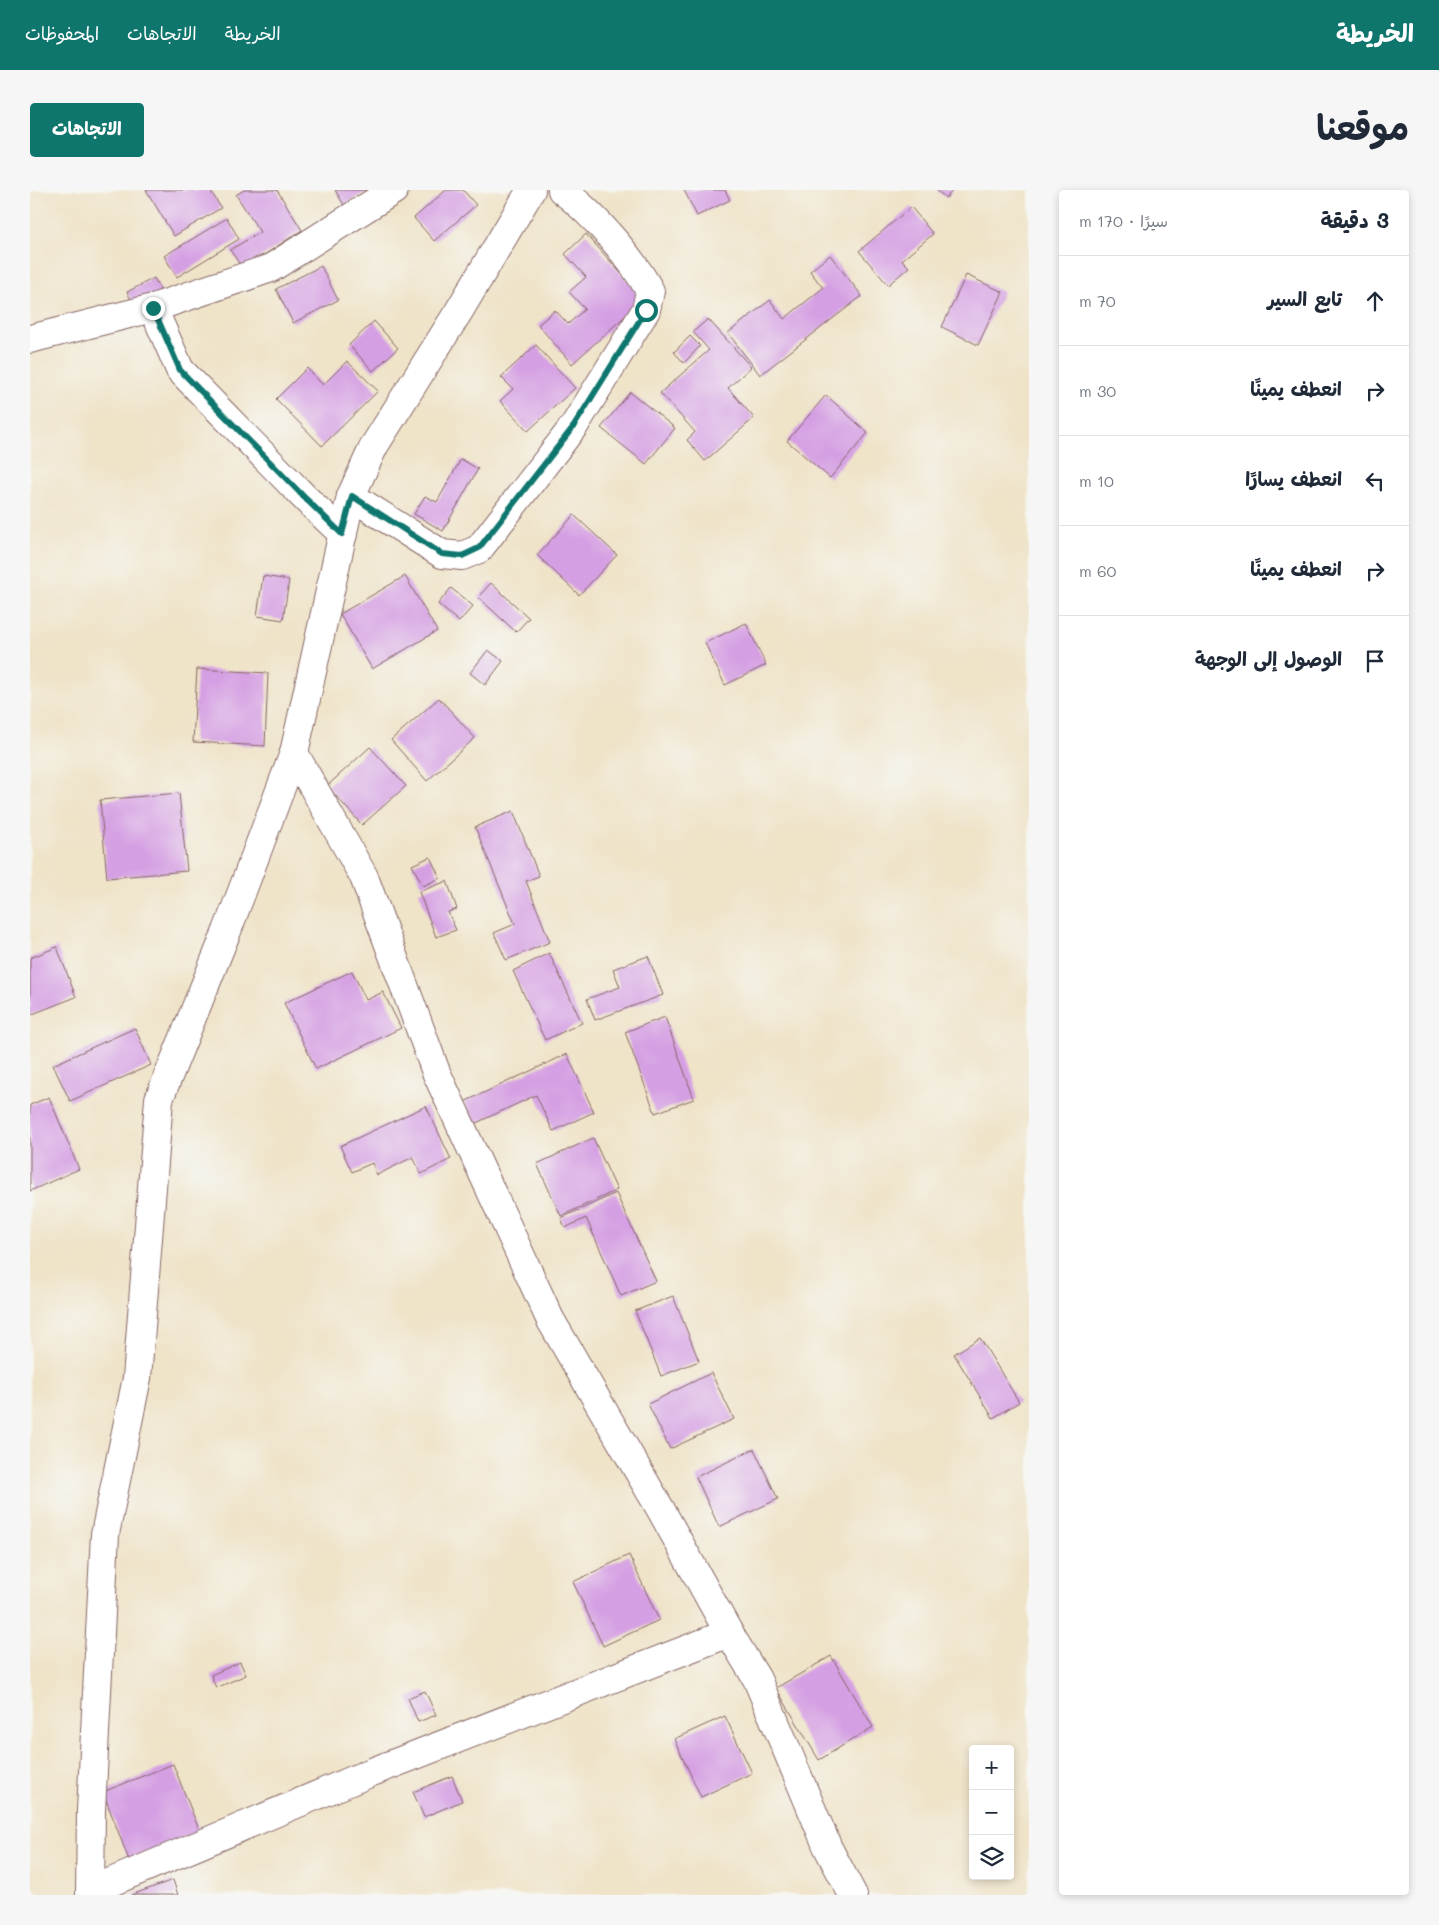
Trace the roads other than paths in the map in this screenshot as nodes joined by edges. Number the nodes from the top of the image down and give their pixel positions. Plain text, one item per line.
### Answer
1 (394, 190) edge
2 (531, 190) edge
3 (562, 190) edge
4 (153, 308) junction
5 (30, 339) edge
6 (352, 496) junction
7 (342, 534) junction
8 (294, 753) junction
9 (729, 1633) junction
10 (90, 1893) edge
11 (853, 1895) edge

1 - 4 street
2 - 6 street
3 - 6 street
4 - 5 street
4 - 7 street
6 - 7 street
7 - 8 street
8 - 9 street
8 - 10 street
9 - 10 street
9 - 11 street

